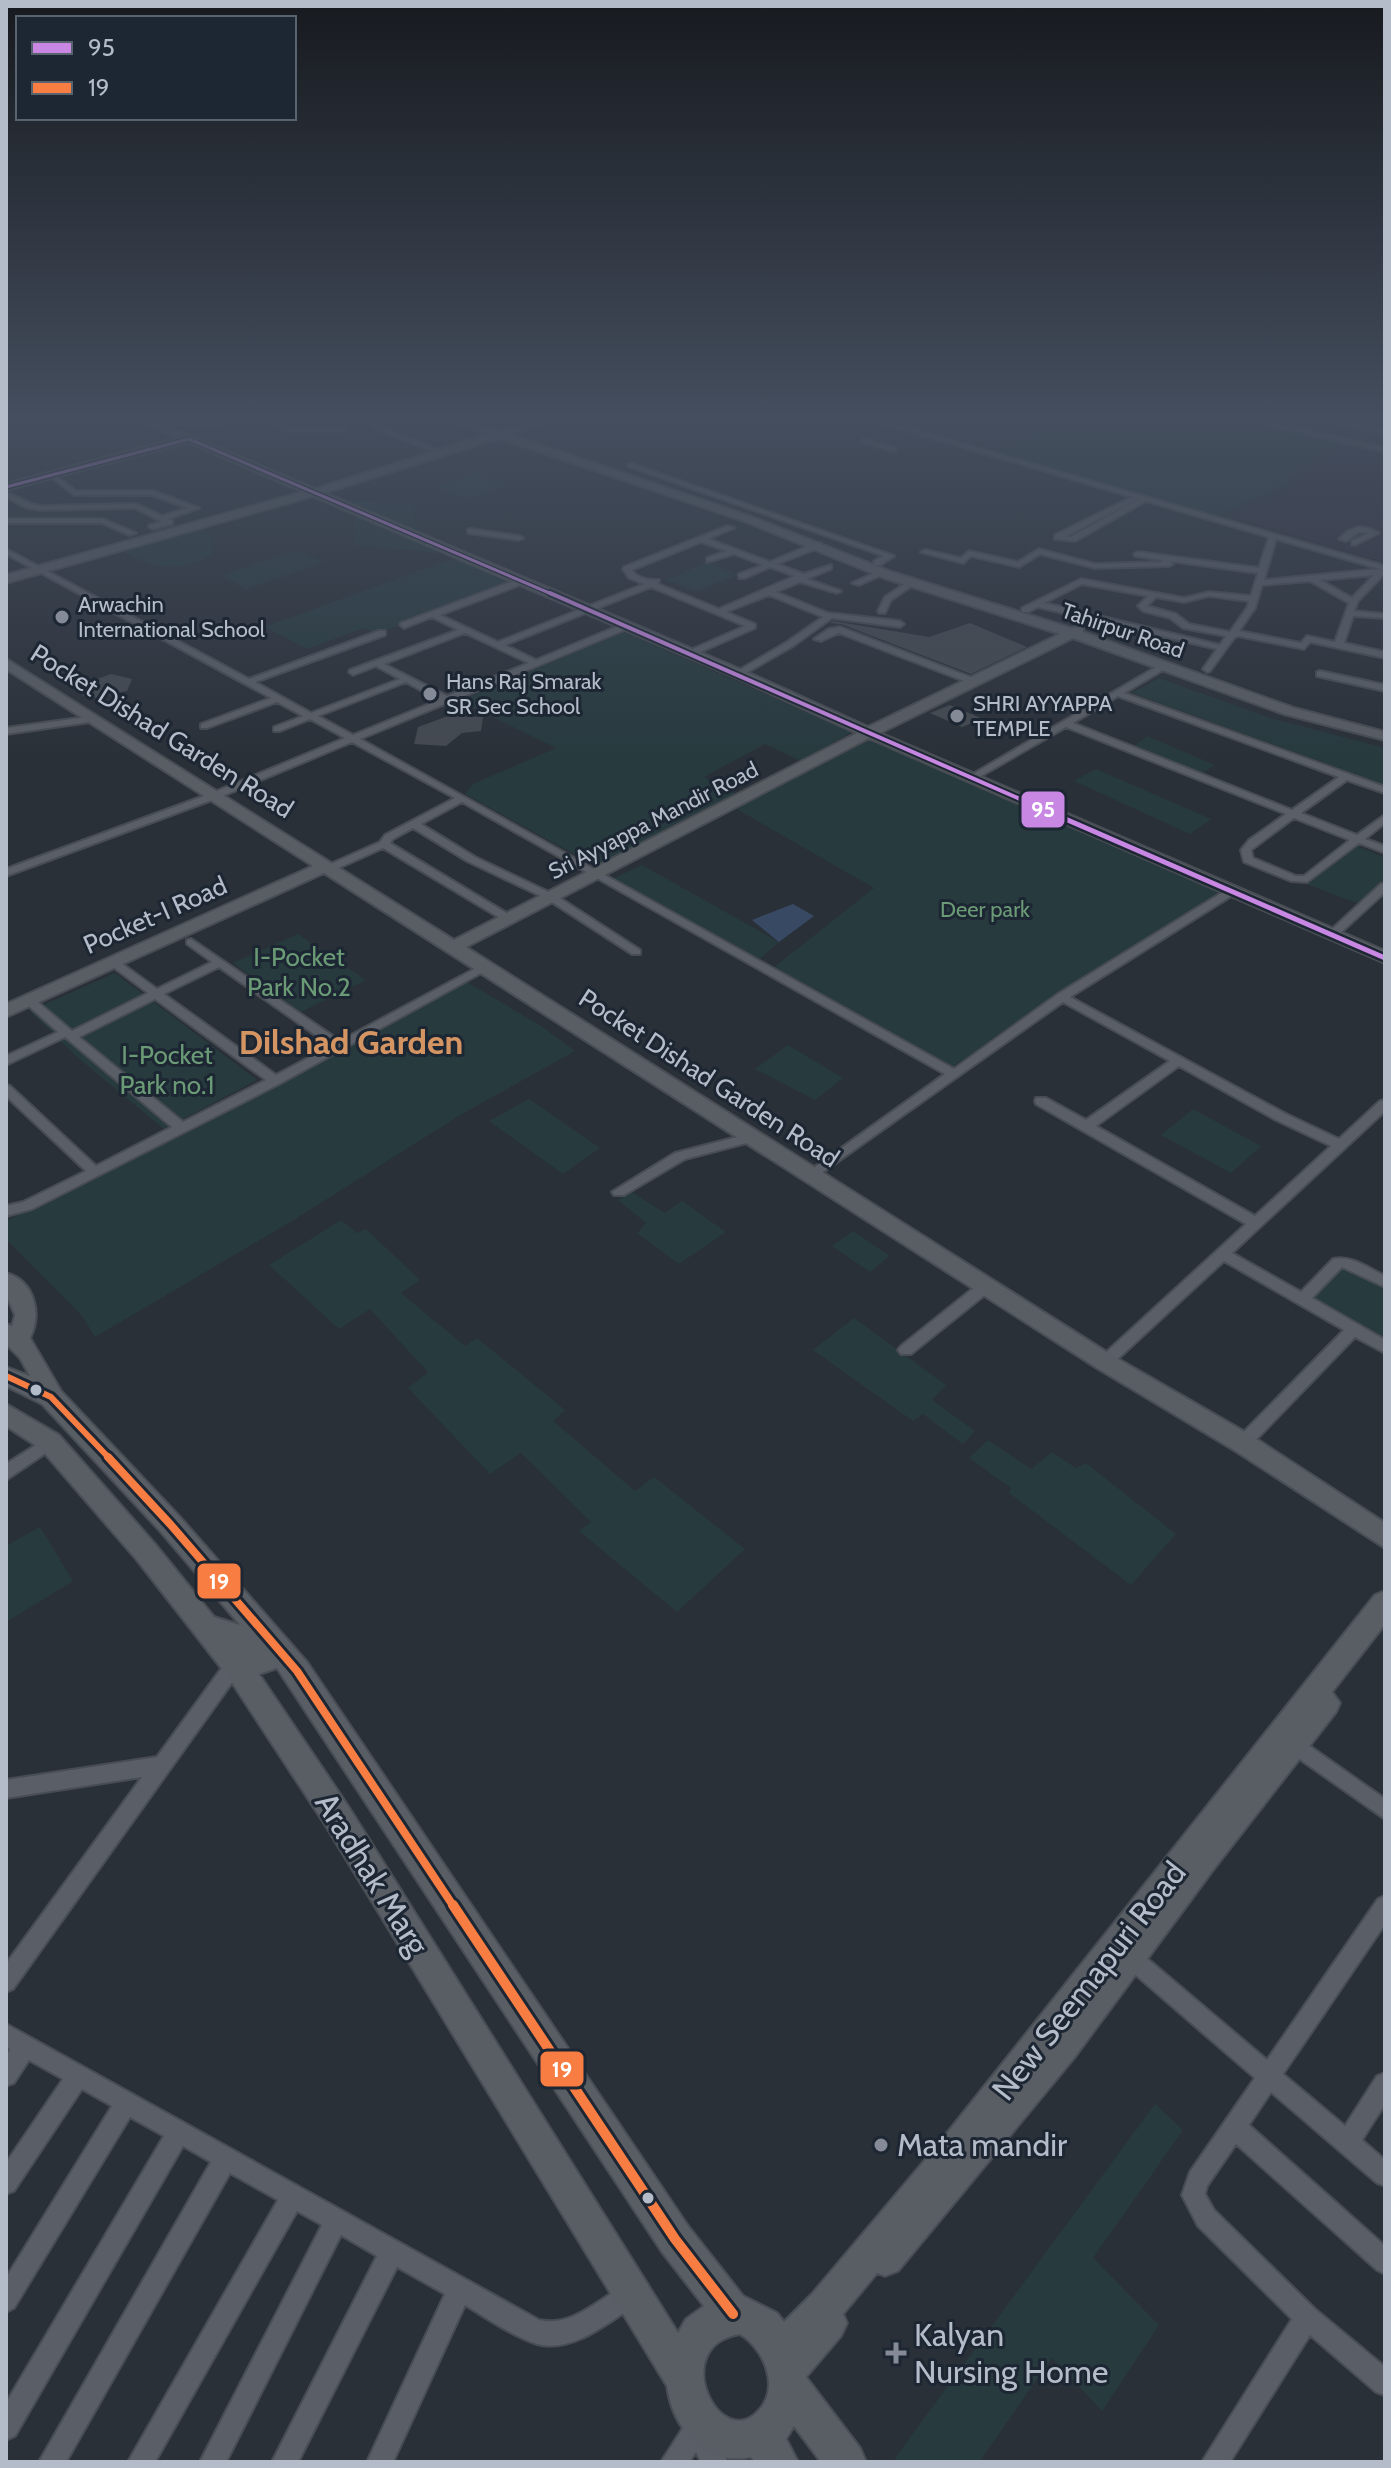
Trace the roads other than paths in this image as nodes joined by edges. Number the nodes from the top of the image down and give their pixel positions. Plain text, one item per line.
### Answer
1 (125, 530) edge
2 (171, 530) edge
3 (404, 530) edge
4 (724, 530) edge
5 (770, 530) edge
6 (774, 530) edge
7 (784, 530) edge
8 (807, 530) edge
9 (1072, 530) edge
10 (1087, 530) edge
11 (1253, 530) edge
12 (1353, 530) edge
13 (1367, 530) edge
14 (471, 531) dead end
15 (132, 533) dead end
16 (1273, 536) junction
17 (519, 538) dead end
18 (700, 539) junction
19 (1343, 539) dead end
20 (1355, 543) dead end
21 (813, 547) junction
22 (6, 551) edge
23 (733, 552) junction
24 (925, 552) dead end
25 (1138, 554) dead end
26 (18, 558) junction
27 (1164, 558) junction
28 (710, 560) dead end
29 (6, 561) edge
30 (870, 563) junction
31 (769, 565) junction
32 (828, 567) dead end
33 (41, 570) junction
34 (1384, 570) edge
35 (1261, 571) junction
36 (742, 576) dead end
37 (799, 577) junction
38 (1310, 578) junction
39 (6, 579) edge
40 (663, 579) dead end
41 (522, 581) junction
42 (653, 583) junction
43 (856, 583) dead end
44 (912, 583) junction
45 (1258, 583) junction
46 (767, 591) junction
47 (837, 591) dead end
48 (1153, 596) junction
49 (1254, 599) junction
50 (1353, 602) junction
51 (1031, 607) junction
52 (588, 610) junction
53 (882, 611) dead end
54 (720, 612) junction
55 (1349, 613) junction
56 (434, 615) junction
57 (830, 616) junction
58 (1385, 616) edge
59 (900, 624) dead end
60 (404, 625) dead end
61 (626, 626) junction
62 (1050, 626) junction
63 (465, 630) junction
64 (1076, 631) junction
65 (382, 633) dead end
66 (1234, 634) junction
67 (818, 639) dead end
68 (1056, 641) junction
69 (1097, 641) junction
70 (1385, 642) edge
71 (497, 645) junction
72 (1340, 646) junction
73 (1224, 648) junction
74 (689, 654) junction
75 (1381, 655) edge
76 (6, 663) edge
77 (376, 663) junction
78 (536, 663) junction
79 (1165, 665) junction
80 (1207, 669) junction
81 (353, 672) dead end
82 (739, 674) junction
83 (1320, 674) dead end
84 (407, 679) junction
85 (248, 682) junction
86 (975, 682) junction
87 (1385, 688) edge
88 (1117, 693) junction
89 (276, 699) junction
90 (447, 700) junction
91 (311, 716) junction
92 (94, 719) junction
93 (1065, 723) junction
94 (204, 726) dead end
95 (1385, 726) edge
96 (277, 729) dead end
97 (6, 731) edge
98 (870, 732) junction
99 (1385, 736) edge
100 (353, 739) junction
101 (1346, 776) junction
102 (971, 778) junction
103 (1385, 790) edge
104 (216, 795) junction
105 (462, 798) junction
106 (1293, 814) junction
107 (1385, 818) edge
108 (413, 824) junction
109 (1359, 839) junction
110 (384, 844) junction
111 (1385, 850) edge
112 (328, 867) junction
113 (6, 873) edge
114 (598, 874) junction
115 (1385, 886) edge
116 (1232, 891) junction
117 (551, 897) junction
118 (509, 919) junction
119 (1333, 934) junction
120 (191, 942) dead end
121 (455, 946) junction
122 (636, 952) dead end
123 (1385, 958) edge
124 (113, 962) junction
125 (220, 962) junction
126 (486, 967) junction
127 (158, 993) junction
128 (1062, 997) junction
129 (29, 1001) junction
130 (6, 1011) edge
131 (69, 1034) junction
132 (338, 1045) junction
133 (6, 1061) edge
134 (1178, 1061) junction
135 (954, 1074) junction
136 (275, 1081) junction
137 (6, 1089) edge
138 (1041, 1101) dead end
139 (1385, 1104) edge
140 (1087, 1126) junction
141 (180, 1127) junction
142 (753, 1137) junction
143 (1340, 1145) junction
144 (94, 1171) junction
145 (813, 1175) junction
146 (619, 1192) dead end
147 (6, 1211) edge
148 (1256, 1223) junction
149 (1223, 1254) junction
150 (1385, 1282) edge
151 (8, 1285) edge
152 (986, 1286) junction
153 (1302, 1300) junction
154 (1354, 1329) junction
155 (12, 1336) edge
156 (1385, 1347) edge
157 (906, 1350) dead end
158 (1105, 1362) junction
159 (6, 1376) edge
160 (51, 1397) junction
161 (6, 1414) edge
162 (50, 1442) junction
163 (1243, 1443) junction
164 (6, 1473) edge
165 (1385, 1537) edge
166 (1385, 1603) edge
167 (1385, 1625) edge
168 (206, 1627) junction
169 (271, 1641) junction
170 (235, 1664) junction
171 (1288, 1740) junction
172 (162, 1765) junction
173 (6, 1789) edge
174 (1385, 1810) edge
175 (1385, 1906) edge
176 (1124, 1952) junction
177 (6, 1982) edge
178 (16, 2041) edge
179 (6, 2075) edge
180 (1270, 2075) junction
181 (78, 2076) junction
182 (1385, 2084) edge
183 (126, 2103) junction
184 (1234, 2127) junction
185 (179, 2132) junction
186 (1348, 2141) junction
187 (226, 2158) junction
188 (1385, 2175) edge
189 (6, 2183) edge
190 (293, 2196) junction
191 (337, 2220) junction
192 (392, 2251) junction
193 (1385, 2262) edge
194 (460, 2288) junction
195 (632, 2294) junction
196 (6, 2300) edge
197 (733, 2314) junction
198 (1307, 2317) junction
199 (786, 2368) junction
200 (684, 2378) junction
201 (1385, 2383) edge
202 (699, 2425) junction
203 (6, 2427) edge
204 (768, 2448) edge
205 (52, 2462) edge
206 (141, 2462) edge
207 (213, 2462) edge
208 (285, 2462) edge
209 (380, 2462) edge
210 (674, 2462) edge
211 (715, 2462) edge
212 (846, 2462) edge
213 (1215, 2462) edge

1 - 15 street
2 - 33 street
3 - 41 street
4 - 18 street
5 - 21 street
6 - 21 street, Tahirpur Road
7 - 30 street, Tahirpur Road
8 - 30 street
9 - 10 street
11 - 16 street
12 - 19 street
13 - 20 street
14 - 17 street
16 - 34 street
16 - 35 street
18 - 23 street
18 - 42 street
21 - 30 street, Tahirpur Road
21 - 31 street
22 - 26 street
23 - 28 street
23 - 31 street
24 - 27 street
25 - 27 street
26 - 29 street
26 - 33 street
27 - 35 street
30 - 43 street
30 - 44 street, Tahirpur Road
30 - 51 street, Tahirpur Road
31 - 36 street
31 - 37 street
32 - 37 street
33 - 39 street
33 - 85 street
34 - 38 street
34 - 50 street
35 - 45 street
37 - 46 street
37 - 47 street
38 - 45 street
38 - 50 street
40 - 42 street
41 - 52 street
41 - 56 street
42 - 52 street
42 - 54 street
44 - 53 street
44 - 62 street, Tahirpur Road
45 - 49 street
46 - 54 street
46 - 57 street
48 - 49 street
48 - 51 street
48 - 66 street
49 - 66 street
50 - 55 street
51 - 64 street, Tahirpur Road
51 - 73 street
52 - 61 street
52 - 71 street
54 - 74 street
55 - 58 street
55 - 72 street
56 - 60 street
56 - 63 street
57 - 59 street
57 - 82 street
61 - 74 street
61 - 78 street
62 - 64 street, Tahirpur Road
62 - 68 street
63 - 71 street
63 - 77 street
64 - 68 street, Sri Ayyappa Mandir Road
64 - 69 street, Tahirpur Road
64 - 80 street, Tahirpur Road
65 - 85 street
66 - 72 street
66 - 73 street
67 - 86 street
68 - 69 street
68 - 86 street, Sri Ayyappa Mandir Road
69 - 79 street, Tahirpur Road
70 - 75 street
71 - 78 street
72 - 75 street
73 - 80 street
74 - 82 street
76 - 92 street, Pocket Dishad Garden Road
77 - 81 street
77 - 84 street
78 - 90 street
79 - 88 street
79 - 99 street, Tahirpur Road
80 - 95 street, Tahirpur Road
82 - 98 street
83 - 87 street
84 - 90 street
84 - 91 street
85 - 89 street
86 - 98 street, Sri Ayyappa Mandir Road
88 - 93 street
88 - 101 street
89 - 91 street
89 - 94 street
90 - 100 street
91 - 96 street
91 - 100 street
92 - 97 street
92 - 104 street, Pocket Dishad Garden Road
93 - 102 street
93 - 106 street
98 - 102 street
98 - 114 street, Sri Ayyappa Mandir Road
100 - 104 street
100 - 105 street
101 - 103 street
101 - 106 street
102 - 116 street
104 - 112 street, Pocket Dishad Garden Road
104 - 113 street
105 - 108 street
105 - 114 street
106 - 109 street
106 - 109 street
107 - 109 street
108 - 110 street
108 - 117 street
109 - 111 street
110 - 112 street
110 - 118 street
112 - 121 street, Pocket Dishad Garden Road
112 - 124 street, Pocket-I Road
114 - 117 street, Sri Ayyappa Mandir Road
114 - 135 street
115 - 119 street
116 - 119 street
116 - 128 street
117 - 118 street, Sri Ayyappa Mandir Road
117 - 122 street
118 - 121 street, Sri Ayyappa Mandir Road
119 - 123 street
120 - 125 street
121 - 126 street, Pocket Dishad Garden Road
124 - 127 street
124 - 129 street, Pocket-I Road
125 - 127 street
125 - 132 street
126 - 132 street
126 - 142 street, Pocket Dishad Garden Road
127 - 131 street
127 - 136 street
128 - 134 street
128 - 135 street
129 - 130 street, Pocket-I Road
129 - 131 street
131 - 133 street
131 - 141 street
132 - 136 street
134 - 140 street
134 - 143 street
135 - 145 street
136 - 141 street
137 - 144 street
138 - 140 street
139 - 143 street
140 - 148 street
141 - 144 street
142 - 145 street, Pocket Dishad Garden Road
142 - 146 street
143 - 148 street
144 - 147 street
145 - 152 street, Pocket Dishad Garden Road
148 - 149 street
149 - 153 street
149 - 158 street
150 - 153 street
151 - 155 street
152 - 157 street
152 - 158 street, Pocket Dishad Garden Road
153 - 154 street
154 - 156 street
154 - 163 street
155 - 160 street, Aradhak Marg
158 - 163 street, Pocket Dishad Garden Road
159 - 160 street, Aradhak Marg
160 - 169 street, Aradhak Marg
161 - 162 street, Aradhak Marg
162 - 164 street
162 - 168 street, Aradhak Marg
163 - 165 street, Pocket Dishad Garden Road
166 - 171 street, New Seemapuri Road
167 - 171 street, New Seemapuri Road
168 - 169 street
168 - 170 street, Aradhak Marg
169 - 197 street, Aradhak Marg
170 - 172 street
170 - 195 street, Aradhak Marg
171 - 174 street
171 - 176 street, New Seemapuri Road
172 - 173 street
172 - 177 street
175 - 180 street
176 - 180 street
176 - 199 street, New Seemapuri Road
178 - 179 street
178 - 181 street
180 - 184 street
180 - 186 street
181 - 183 street
181 - 189 street
182 - 186 street
183 - 185 street
183 - 196 street
184 - 193 street
184 - 198 street
185 - 187 street
185 - 203 street
186 - 188 street
187 - 190 street
187 - 205 street
190 - 191 street
190 - 206 street
191 - 192 street
191 - 207 street
192 - 194 street
192 - 208 street
194 - 195 street
194 - 209 street
195 - 200 street, Aradhak Marg
197 - 199 street
197 - 200 street
198 - 201 street
198 - 213 street
199 - 204 street
199 - 212 street
200 - 202 street
202 - 204 street
202 - 210 street
202 - 211 street

